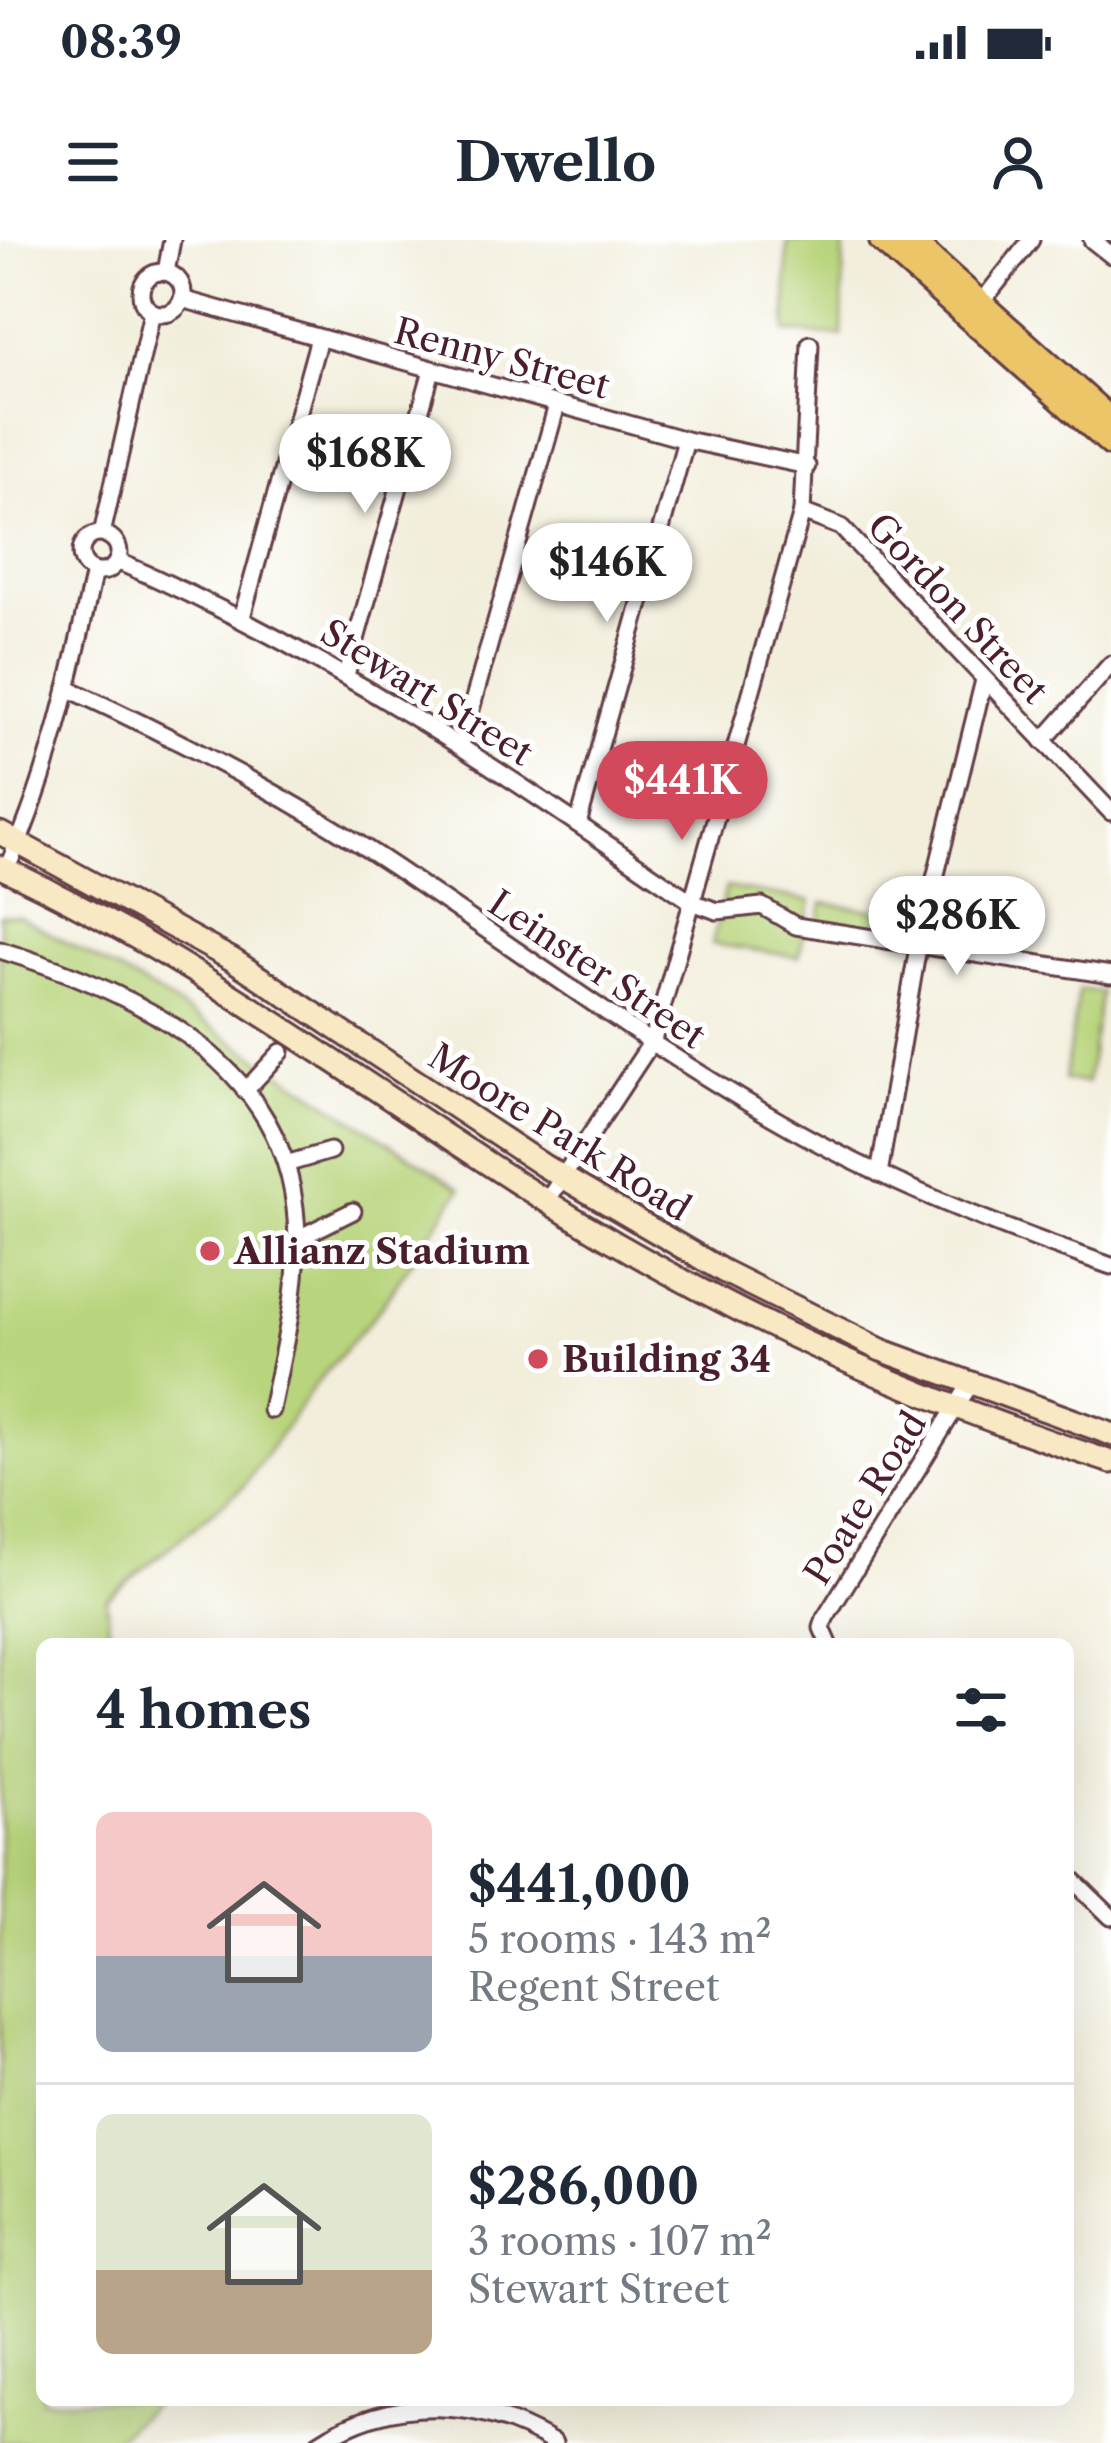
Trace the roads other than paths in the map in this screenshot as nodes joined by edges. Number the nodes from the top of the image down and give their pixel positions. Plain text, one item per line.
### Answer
1 (172, 240) edge
2 (882, 240) edge
3 (909, 240) edge
4 (1031, 240) edge
5 (1092, 240) edge
6 (1111, 254) edge
7 (166, 272) junction
8 (182, 299) junction
9 (152, 312) junction
10 (973, 313) junction
11 (319, 338) junction
12 (810, 344) dead end
13 (432, 370) junction
14 (557, 405) junction
15 (1111, 421) edge
16 (686, 440) junction
17 (1111, 443) edge
18 (807, 466) junction
19 (802, 512) junction
20 (102, 534) junction
21 (117, 561) junction
22 (94, 571) junction
23 (242, 617) junction
24 (1111, 664) edge
25 (346, 675) junction
26 (984, 680) junction
27 (67, 688) junction
28 (1043, 741) junction
29 (461, 745) junction
30 (1111, 812) edge
31 (578, 824) junction
32 (10, 837) edge
33 (3, 868) edge
34 (692, 902) junction
35 (918, 947) junction
36 (0, 950) edge
37 (1111, 975) edge
38 (653, 1040) junction
39 (280, 1052) dead end
40 (245, 1091) junction
41 (330, 1151) dead end
42 (286, 1164) junction
43 (879, 1174) junction
44 (564, 1177) junction
45 (547, 1201) junction
46 (353, 1211) dead end
47 (295, 1240) junction
48 (1111, 1266) edge
49 (969, 1386) junction
50 (956, 1409) junction
51 (271, 1410) dead end
52 (1111, 1434) edge
53 (1111, 1462) edge
54 (826, 1638) edge
55 (1074, 1881) edge
56 (1111, 1917) edge
57 (444, 2406) edge
58 (455, 2406) edge
59 (318, 2443) edge
60 (554, 2443) edge

1 - 7 street
2 - 10 main road
3 - 10 main road
4 - 10 street
5 - 6 street
7 - 8 street
7 - 9 street
8 - 9 street
8 - 11 street, Renny Street
9 - 20 street
10 - 15 main road
10 - 17 main road
11 - 13 street, Renny Street
11 - 23 street
12 - 18 street
13 - 14 street, Renny Street
13 - 25 street
14 - 16 street, Renny Street
14 - 29 street
16 - 18 street, Renny Street
16 - 31 street
18 - 19 street
19 - 26 street, Gordon Street
19 - 34 street
20 - 21 street
20 - 22 street
21 - 22 street
21 - 23 street, Stewart Street
22 - 27 street
23 - 25 street, Stewart Street
24 - 28 street
25 - 29 street, Stewart Street
26 - 28 street, Gordon Street
26 - 35 street
27 - 32 street
27 - 38 street, Leinster Street
28 - 30 street, Gordon Street
29 - 31 street, Stewart Street
31 - 34 street, Stewart Street
32 - 33 street
32 - 44 main road, Moore Park Road
33 - 45 main road, Moore Park Road
34 - 35 street, Stewart Street
34 - 38 street
35 - 37 street, Stewart Street
35 - 43 street
36 - 40 street
38 - 43 street, Leinster Street
38 - 44 street
39 - 40 street
40 - 42 street
41 - 42 street
42 - 47 street
43 - 48 street, Leinster Street
44 - 45 street
44 - 49 main road, Moore Park Road
45 - 50 main road, Moore Park Road
46 - 47 street
47 - 51 street
49 - 50 street, Poate Road
49 - 52 main road, Moore Park Road
50 - 53 main road, Moore Park Road
50 - 54 street, Poate Road
55 - 56 street
57 - 59 street
58 - 60 street

